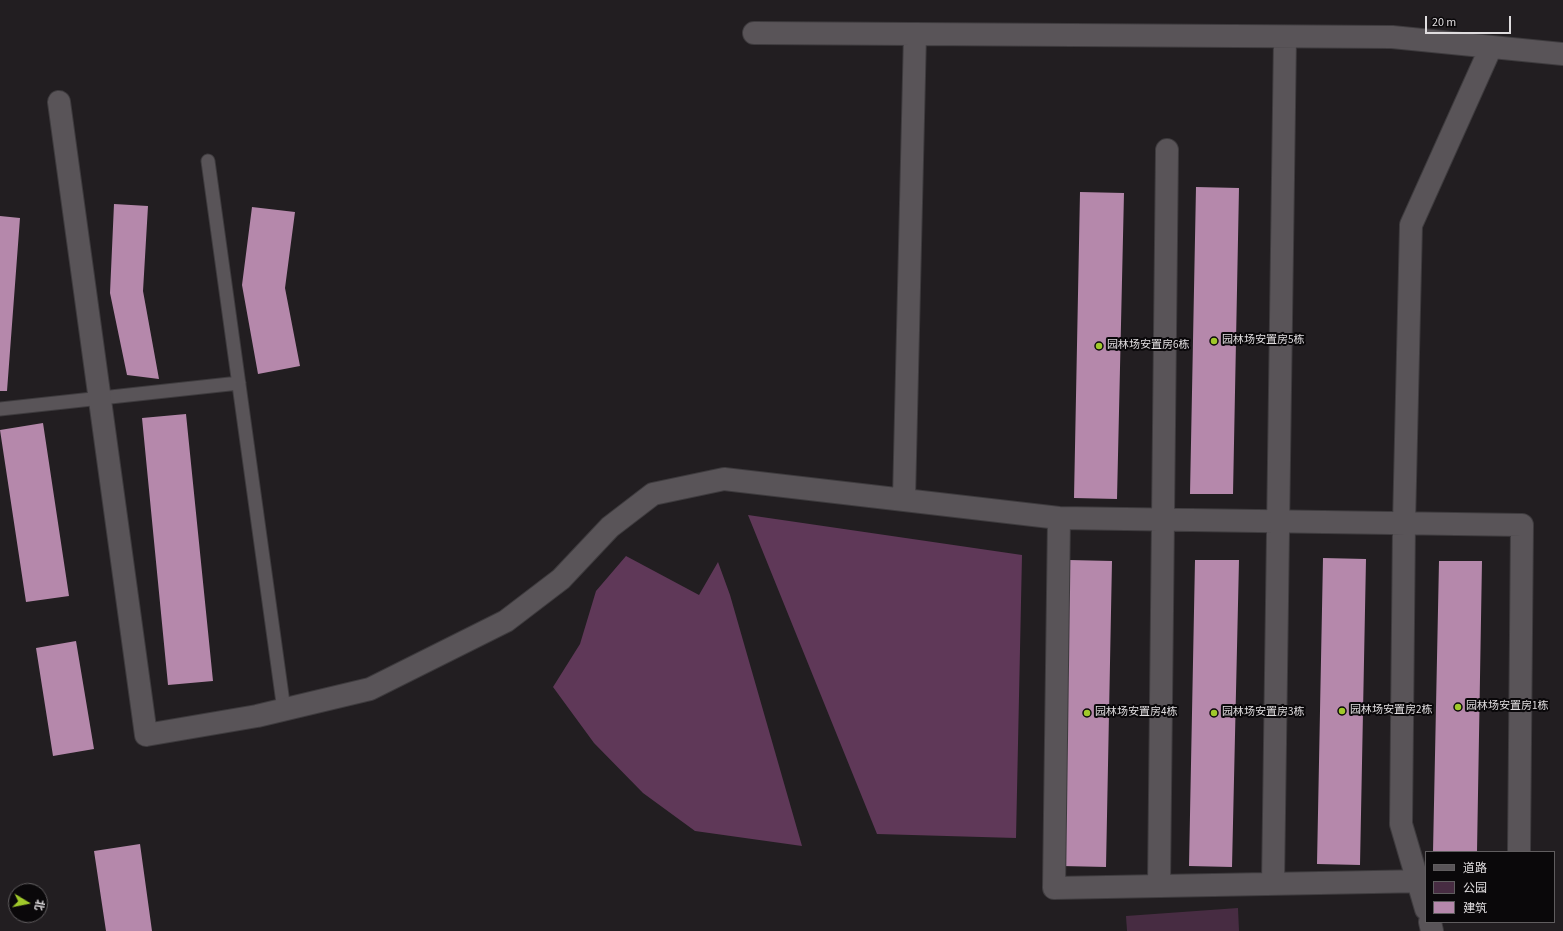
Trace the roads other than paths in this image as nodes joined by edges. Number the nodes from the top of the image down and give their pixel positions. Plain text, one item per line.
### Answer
1 (754, 33) dead end
2 (914, 34) junction
3 (1285, 36) junction
4 (1491, 47) junction
5 (1563, 54) edge
6 (59, 102) dead end
7 (1167, 150) dead end
8 (208, 161) dead end
9 (239, 383) junction
10 (100, 398) junction
11 (0, 408) edge
12 (904, 499) junction
13 (1059, 518) junction
14 (1163, 520) junction
15 (1278, 521) junction
16 (1404, 524) junction
17 (284, 710) junction
18 (1519, 851) edge
19 (1422, 881) edge
20 (1273, 884) junction
21 (1159, 886) junction
22 (1425, 902) edge

1 - 2 street
2 - 3 street
2 - 12 street
3 - 4 street
3 - 15 street
4 - 5 street
4 - 16 street
6 - 10 street
7 - 14 street
8 - 9 lane
9 - 10 lane
9 - 17 lane
10 - 11 lane
10 - 17 street
12 - 13 street
12 - 17 street
13 - 14 street
13 - 21 street
14 - 15 street
14 - 21 street
15 - 16 street
15 - 20 street
16 - 18 street
16 - 19 street
19 - 20 street
19 - 22 street
20 - 21 street

